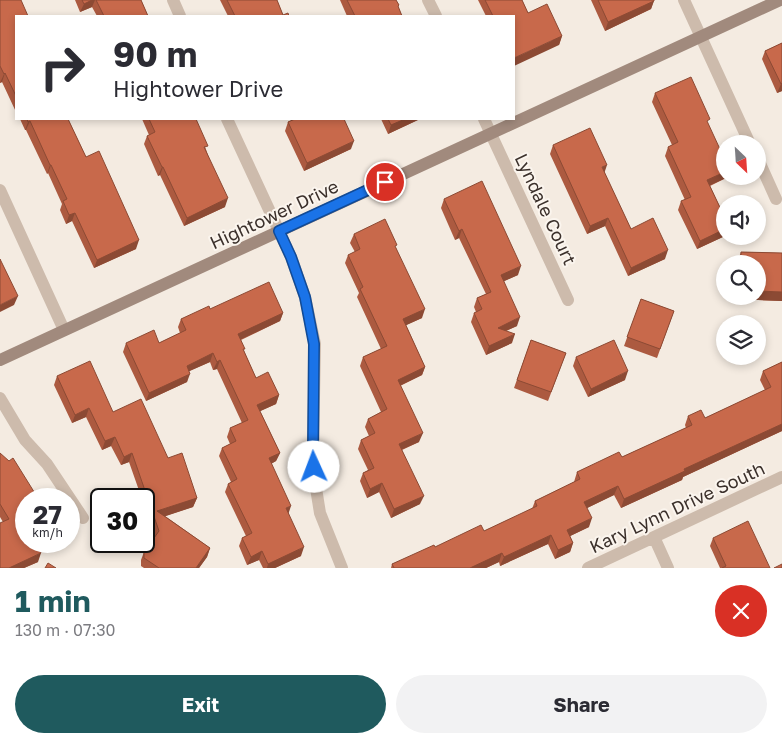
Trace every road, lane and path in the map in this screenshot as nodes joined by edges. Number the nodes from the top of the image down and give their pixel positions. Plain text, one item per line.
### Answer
1 (173, 0) edge
2 (428, 0) edge
3 (684, 0) edge
4 (780, 0) edge
5 (180, 15) edge
6 (436, 15) edge
7 (701, 37) junction
8 (227, 120) edge
9 (484, 120) edge
10 (491, 133) junction
11 (746, 135) edge
12 (766, 177) edge
13 (0, 190) edge
14 (776, 199) dead end
15 (279, 231) junction
16 (568, 300) dead end
17 (64, 330) junction
18 (0, 360) edge
19 (0, 398) edge
20 (782, 477) edge
21 (83, 518) dead end
22 (654, 537) junction
23 (342, 568) edge
24 (588, 568) edge
25 (668, 568) edge

1 - 5 street
2 - 6 street
3 - 7 street
4 - 7 main road, Hightower Drive
7 - 10 main road, Hightower Drive
7 - 11 street
8 - 15 street
9 - 10 street, Lyndale Court
10 - 15 main road, Hightower Drive
10 - 16 street, Lyndale Court
12 - 14 street
13 - 17 street
15 - 17 main road, Hightower Drive
15 - 23 street
17 - 18 main road, Hightower Drive
19 - 21 street
20 - 22 street, Kary Lynn Drive South
22 - 24 street, Kary Lynn Drive South
22 - 25 street

